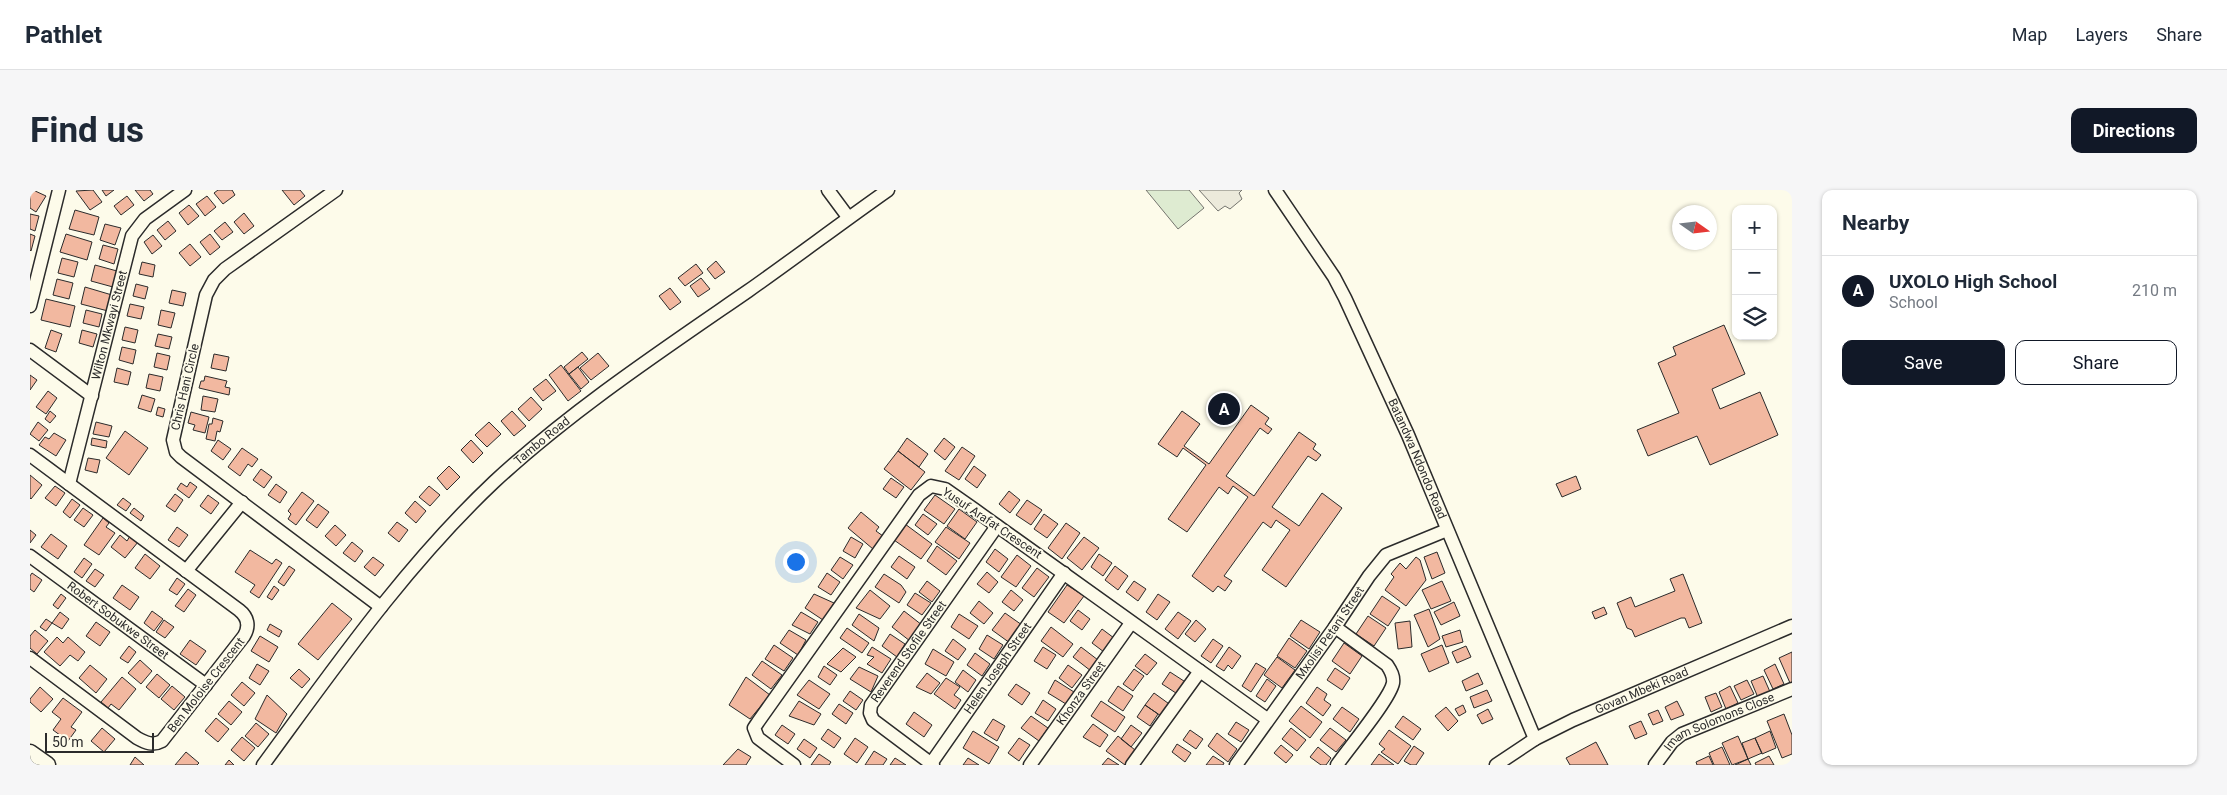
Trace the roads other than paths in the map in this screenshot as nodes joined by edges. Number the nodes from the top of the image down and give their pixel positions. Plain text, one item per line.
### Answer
1 (59, 190) edge
2 (185, 190) edge
3 (828, 190) edge
4 (888, 190) edge
5 (1275, 190) edge
6 (328, 192) edge
7 (848, 217) junction
8 (30, 306) edge
9 (30, 350) edge
10 (92, 396) junction
11 (30, 455) edge
12 (69, 484) junction
13 (242, 502) junction
14 (997, 526) junction
15 (1447, 530) junction
16 (30, 556) edge
17 (186, 571) junction
18 (1064, 573) junction
19 (381, 607) junction
20 (1131, 622) junction
21 (1792, 626) edge
22 (1335, 627) junction
23 (30, 658) edge
24 (1200, 671) junction
25 (206, 685) junction
26 (1792, 689) edge
27 (1267, 720) junction
28 (1535, 739) junction
29 (30, 753) edge
30 (47, 765) edge
31 (263, 765) edge
32 (794, 765) edge
33 (931, 765) edge
34 (1030, 765) edge
35 (1132, 765) edge
36 (1236, 765) edge
37 (1337, 765) edge
38 (1496, 765) edge
39 (1655, 765) edge

1 - 8 street
2 - 10 street, Wilton Mkwayi Street
3 - 7 street
4 - 7 street, Tambo Road
5 - 15 street, Batandwa Ndondo Road
6 - 13 street, Chris Hani Circle
7 - 19 street, Tambo Road
9 - 10 street
10 - 12 street, Wilton Mkwayi Street
11 - 12 street, Ben Moloise Crescent
12 - 17 street, Ben Moloise Crescent
13 - 17 street
13 - 19 street, Chris Hani Circle
14 - 18 street, Yusuf Arafat Crescent
14 - 32 street, Yusuf Arafat Crescent
14 - 33 street, Reverend Stofile Street
15 - 22 street, Mxolisi Petani Street
15 - 28 street, Batandwa Ndondo Road
16 - 25 street, Robert Sobukwe Street
17 - 25 street, Ben Moloise Crescent
18 - 20 street, Yusuf Arafat Crescent
18 - 33 street, Helen Joseph Street
19 - 31 street, Tambo Road
20 - 24 street, Yusuf Arafat Crescent
20 - 34 street, Khonza Street
21 - 28 street, Govan Mbeki Road
22 - 27 street, Mxolisi Petani Street
22 - 37 street
23 - 25 street, Ben Moloise Crescent
24 - 27 street, Yusuf Arafat Crescent
24 - 35 street
26 - 39 street, Imam Solomons Close
27 - 36 street, Mxolisi Petani Street
28 - 38 street, Govan Mbeki Road
29 - 30 street

